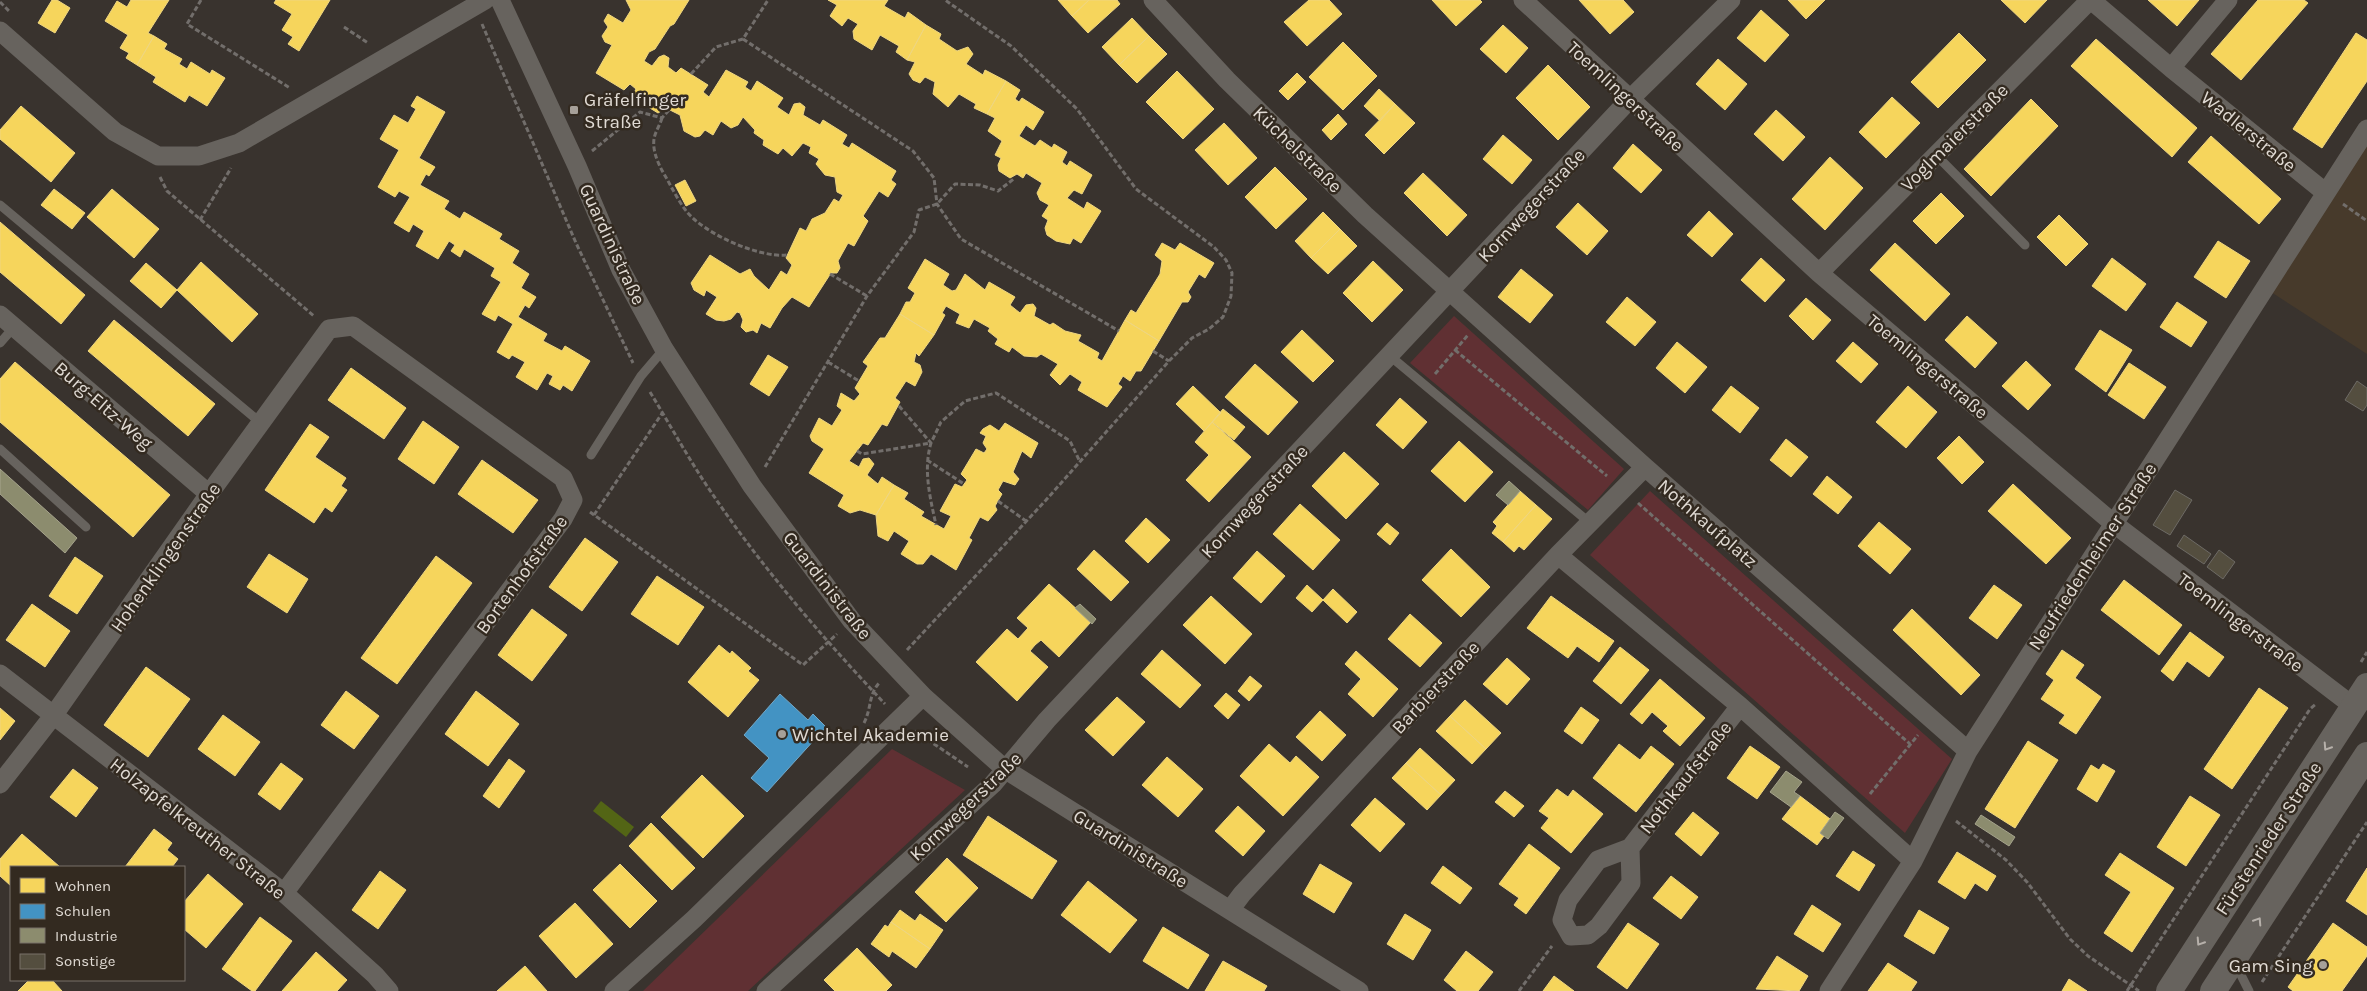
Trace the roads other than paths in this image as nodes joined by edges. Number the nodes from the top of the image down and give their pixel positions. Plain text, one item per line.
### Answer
1 (485, 0) edge
2 (500, 0) edge
3 (1153, 0) edge
4 (1523, 0) edge
5 (1731, 0) edge
6 (2091, 0) edge
7 (2228, 0) edge
8 (2, 37) edge
9 (2171, 68) junction
10 (1629, 100) junction
11 (2367, 129) edge
12 (1936, 155) junction
13 (2326, 193) junction
14 (0, 206) edge
15 (2025, 245) dead end
16 (1819, 273) junction
17 (1451, 290) junction
18 (7, 321) edge
19 (329, 329) joint
20 (0, 343) edge
21 (664, 349) junction
22 (1390, 356) junction
23 (261, 423) junction
24 (0, 449) edge
25 (592, 456) dead end
26 (1645, 467) junction
27 (209, 494) junction
28 (1590, 523) junction
29 (2113, 523) junction
30 (86, 527) dead end
31 (1558, 555) junction
32 (0, 674) edge
33 (923, 696) junction
34 (2360, 696) edge
35 (1740, 706) junction
36 (53, 716) junction
37 (1968, 751) junction
38 (2367, 755) edge
39 (1006, 770) junction
40 (0, 784) edge
41 (1630, 848) junction
42 (1913, 861) junction
43 (284, 893) junction
44 (1230, 910) junction
45 (2233, 960) junction
46 (777, 988) edge
47 (389, 991) edge
48 (614, 991) edge
49 (1359, 991) edge
50 (1829, 991) edge
51 (2169, 991) edge
52 (2212, 991) edge
53 (2250, 991) edge

1 - 8 street
2 - 21 street, Guardinistraße
3 - 17 street, Küchelstraße
4 - 10 street, Toemlingerstraße
5 - 10 street, Kornwegerstraße
6 - 9 street, Wadlerstraße
6 - 12 street, Voglmaierstraße
7 - 9 street
9 - 13 street, Wadlerstraße
10 - 16 street, Toemlingerstraße
10 - 17 street, Kornwegerstraße
11 - 13 street, Neufriedenheimer Straße
12 - 15 lane
12 - 16 street, Voglmaierstraße
13 - 29 street, Neufriedenheimer Straße
14 - 23 lane
16 - 29 street, Toemlingerstraße
17 - 22 street, Kornwegerstraße
17 - 26 street, Nothkaufplatz
18 - 20 lane
18 - 27 street, Burg-Eltz-Weg
19 - 23 street, Hohenklingenstraße
19 - 43 street, Bortenhofstraße
21 - 25 lane
21 - 33 street, Guardinistraße
22 - 28 lane
22 - 39 street, Kornwegerstraße
23 - 27 street, Hohenklingenstraße
24 - 30 lane
26 - 28 street, Barbierstraße
26 - 37 street, Nothkaufplatz
27 - 36 street, Hohenklingenstraße
28 - 31 street, Barbierstraße
29 - 34 street, Toemlingerstraße
29 - 37 street, Neufriedenheimer Straße
31 - 35 street
31 - 44 street, Barbierstraße
32 - 36 street, Holzapfelkreuther Straße
33 - 39 street, Guardinistraße
33 - 48 street
34 -> 51 main road, Fürstenrieder Straße
35 - 41 street, Nothkaufstraße
35 - 42 street
36 - 40 street, Hohenklingenstraße
36 - 43 street, Holzapfelkreuther Straße
37 - 42 street, Neufriedenheimer Straße
45 -> 38 main road, Fürstenrieder Straße
39 - 44 street, Guardinistraße
39 - 46 street, Kornwegerstraße
41 - 41 street, Nothkaufstraße
42 - 50 street, Neufriedenheimer Straße
43 - 47 street, Holzapfelkreuther Straße
44 - 49 street, Guardinistraße
45 - 52 main road, Fürstenrieder Straße
45 - 53 lane

